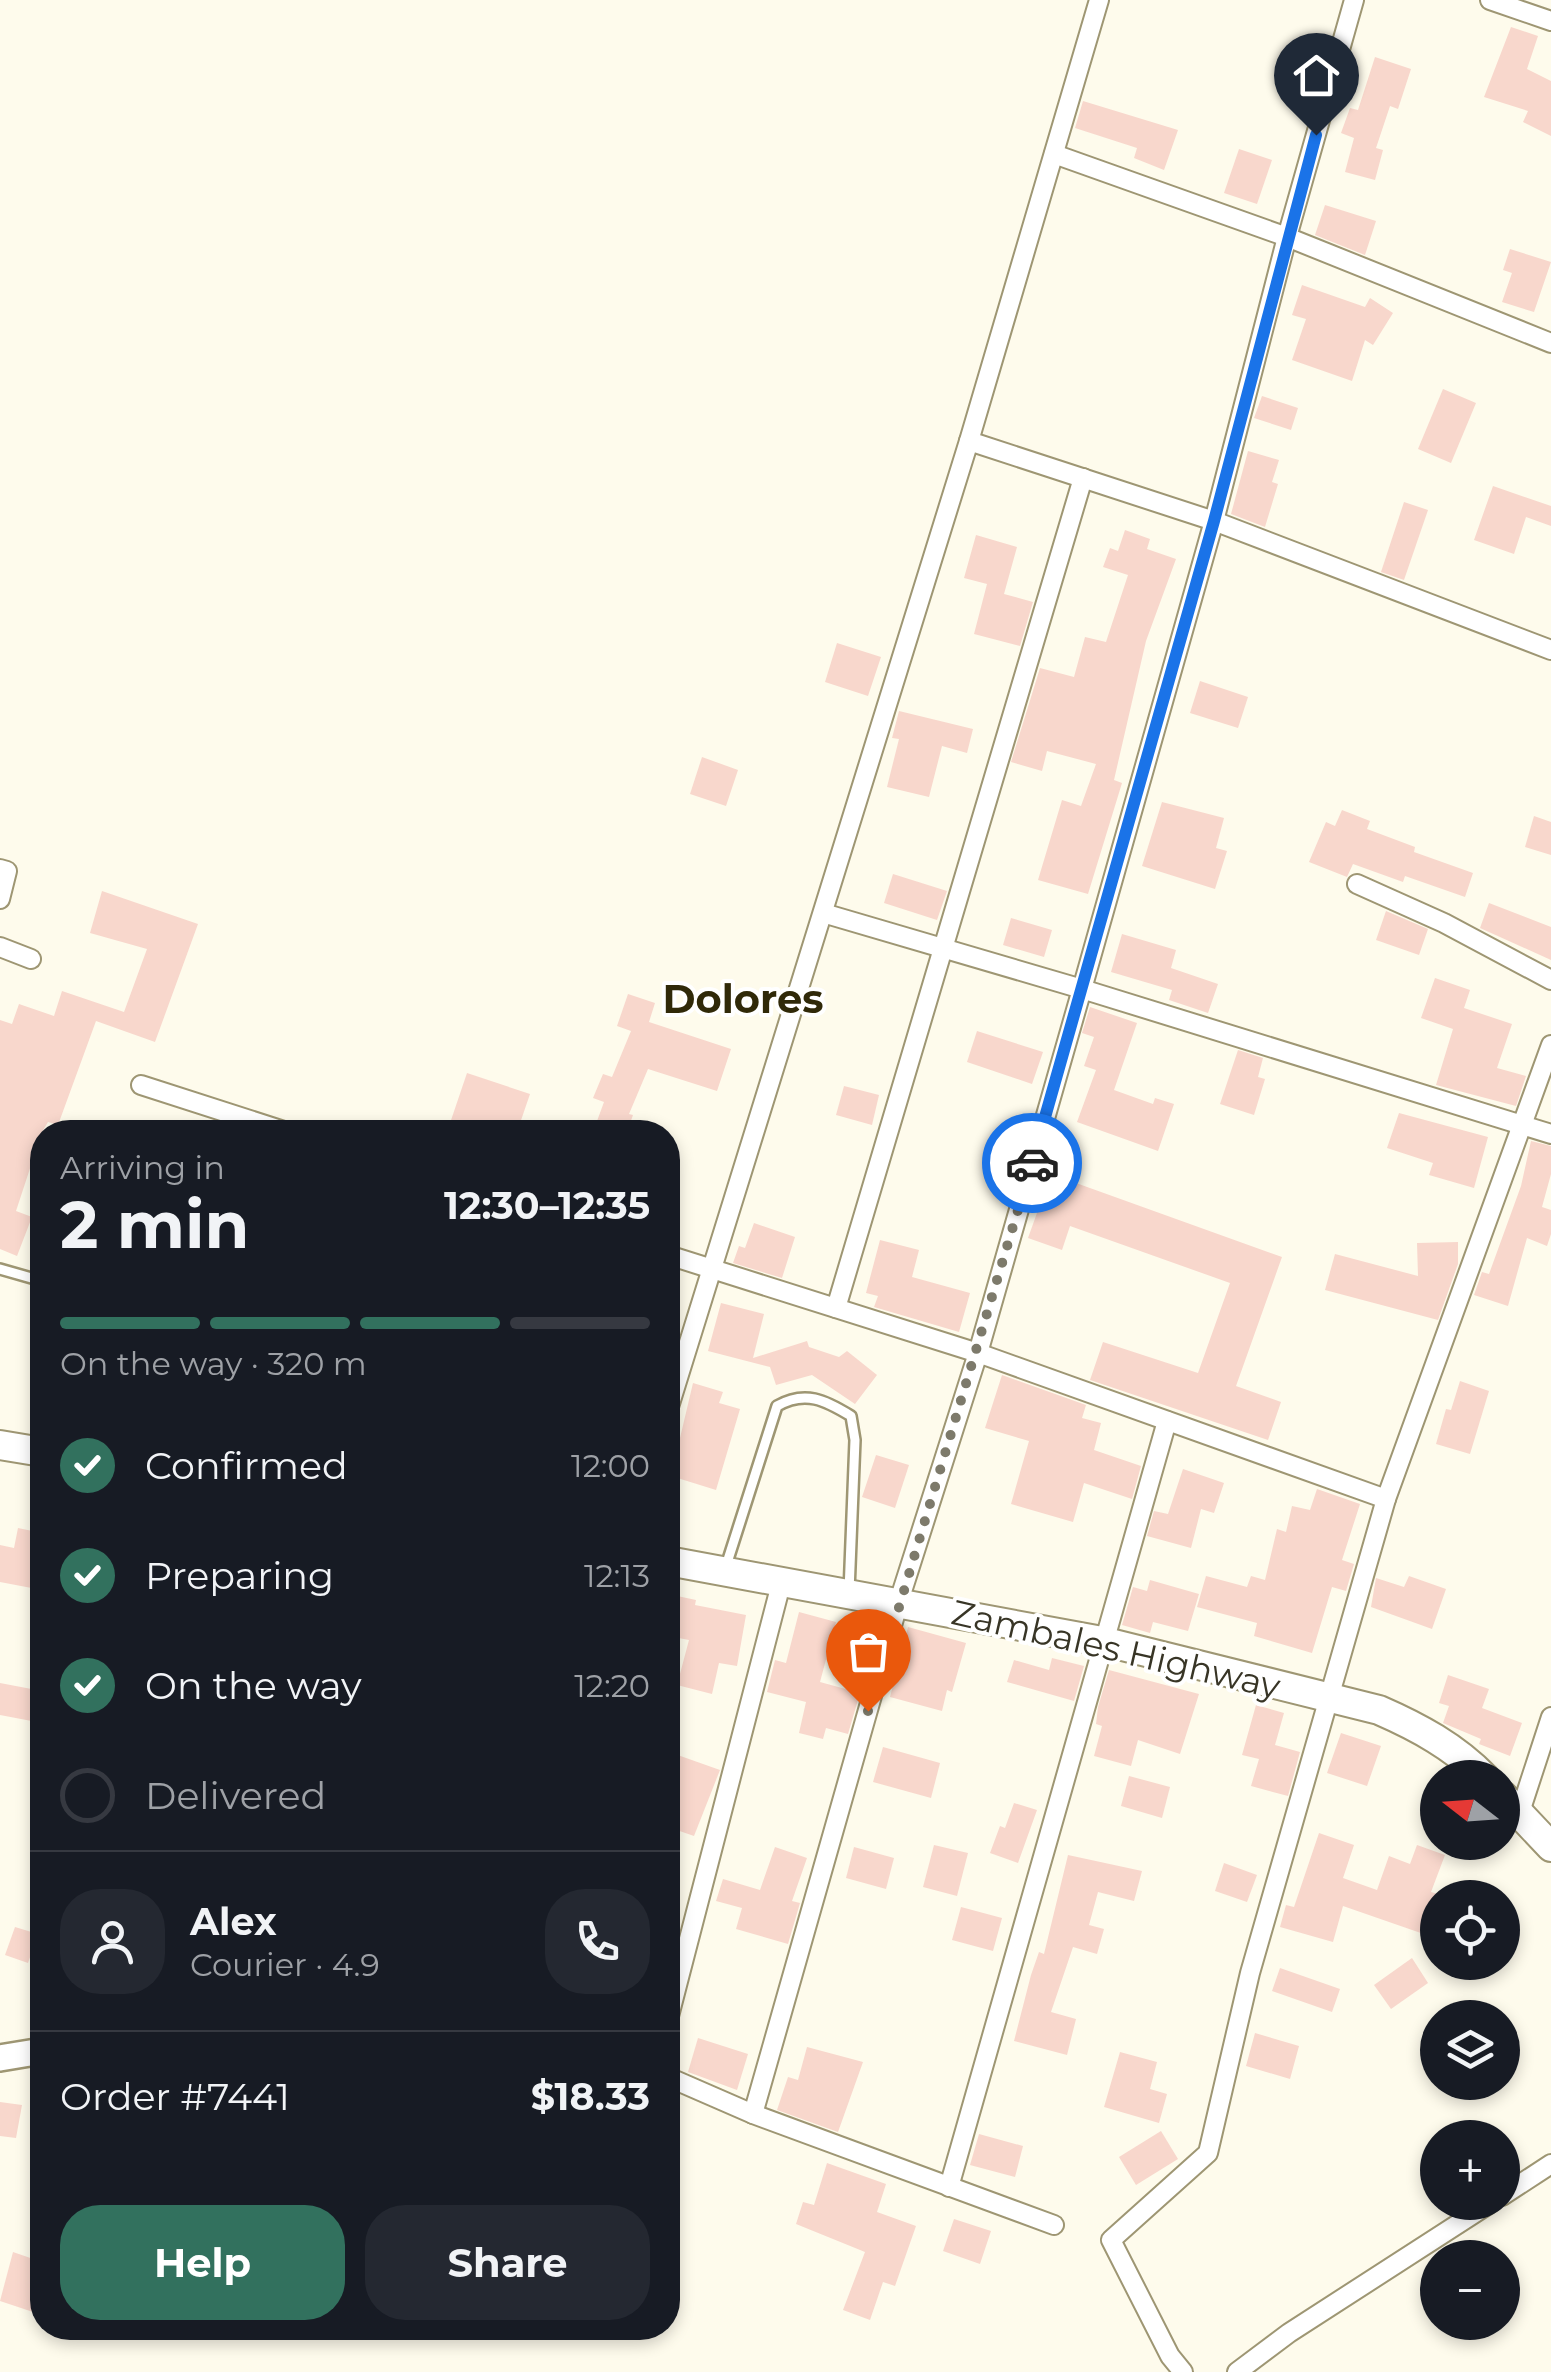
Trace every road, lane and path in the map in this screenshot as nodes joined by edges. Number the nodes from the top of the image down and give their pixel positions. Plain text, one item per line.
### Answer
1 (1099, 0) edge
2 (1354, 0) edge
3 (1490, 0) edge
4 (1551, 21) edge
5 (1054, 154) junction
6 (1287, 237) junction
7 (1551, 343) edge
8 (969, 441) junction
9 (1083, 478) junction
10 (1214, 521) junction
11 (1551, 650) edge
12 (0, 869) edge
13 (1356, 884) dead end
14 (0, 898) edge
15 (823, 913) junction
16 (0, 947) edge
17 (945, 948) junction
18 (31, 960) dead end
19 (1551, 980) edge
20 (1082, 989) junction
21 (1551, 1045) edge
22 (140, 1085) dead end
23 (249, 1120) edge
24 (1522, 1124) junction
25 (1551, 1134) edge
26 (680, 1260) edge
27 (0, 1268) edge
28 (710, 1269) junction
29 (30, 1277) edge
30 (836, 1308) junction
31 (978, 1353) junction
32 (680, 1370) edge
33 (1166, 1421) junction
34 (0, 1445) edge
35 (30, 1450) edge
36 (1386, 1499) junction
37 (680, 1563) edge
38 (724, 1571) junction
39 (782, 1580) junction
40 (849, 1592) junction
41 (899, 1601) junction
42 (1102, 1641) junction
43 (1328, 1698) junction
44 (1551, 1717) edge
45 (1467, 1760) edge
46 (1520, 1784) edge
47 (1520, 1814) edge
48 (1551, 1847) edge
49 (680, 1974) edge
50 (30, 2054) edge
51 (0, 2058) edge
52 (680, 2082) edge
53 (753, 2114) junction
54 (1551, 2164) edge
55 (1520, 2184) edge
56 (949, 2187) junction
57 (1464, 2220) edge
58 (1054, 2225) dead end
59 (1183, 2372) edge
60 (1237, 2372) edge

1 - 5 street
2 - 6 street
3 - 4 street
5 - 6 street
5 - 8 street
6 - 7 street
6 - 10 street
8 - 9 street
8 - 15 street
9 - 10 street
9 - 17 street
10 - 11 street
10 - 20 street
12 - 14 street
13 - 19 street
15 - 17 street
15 - 28 street
16 - 18 street
17 - 20 street
17 - 30 street
20 - 24 street
20 - 31 street
21 - 24 street
22 - 23 street
24 - 25 street
24 - 36 street
26 - 28 street
27 - 29 lane
28 - 30 street
28 - 32 street
30 - 31 street
31 - 33 street
31 - 41 street
33 - 36 street
33 - 42 street
34 - 35 main road
36 - 43 street
37 - 38 main road, Zambales Highway
38 - 39 main road, Zambales Highway
38 - 40 lane
39 - 40 main road, Zambales Highway
39 - 49 street
40 - 41 main road, Zambales Highway
41 - 42 main road, Zambales Highway
41 - 53 street
42 - 43 main road, Zambales Highway
42 - 56 street
43 - 45 main road, Zambales Highway
43 - 59 street
44 - 46 street
47 - 48 main road
50 - 51 street
52 - 53 street
53 - 56 street
54 - 55 street
56 - 58 street
57 - 60 street

